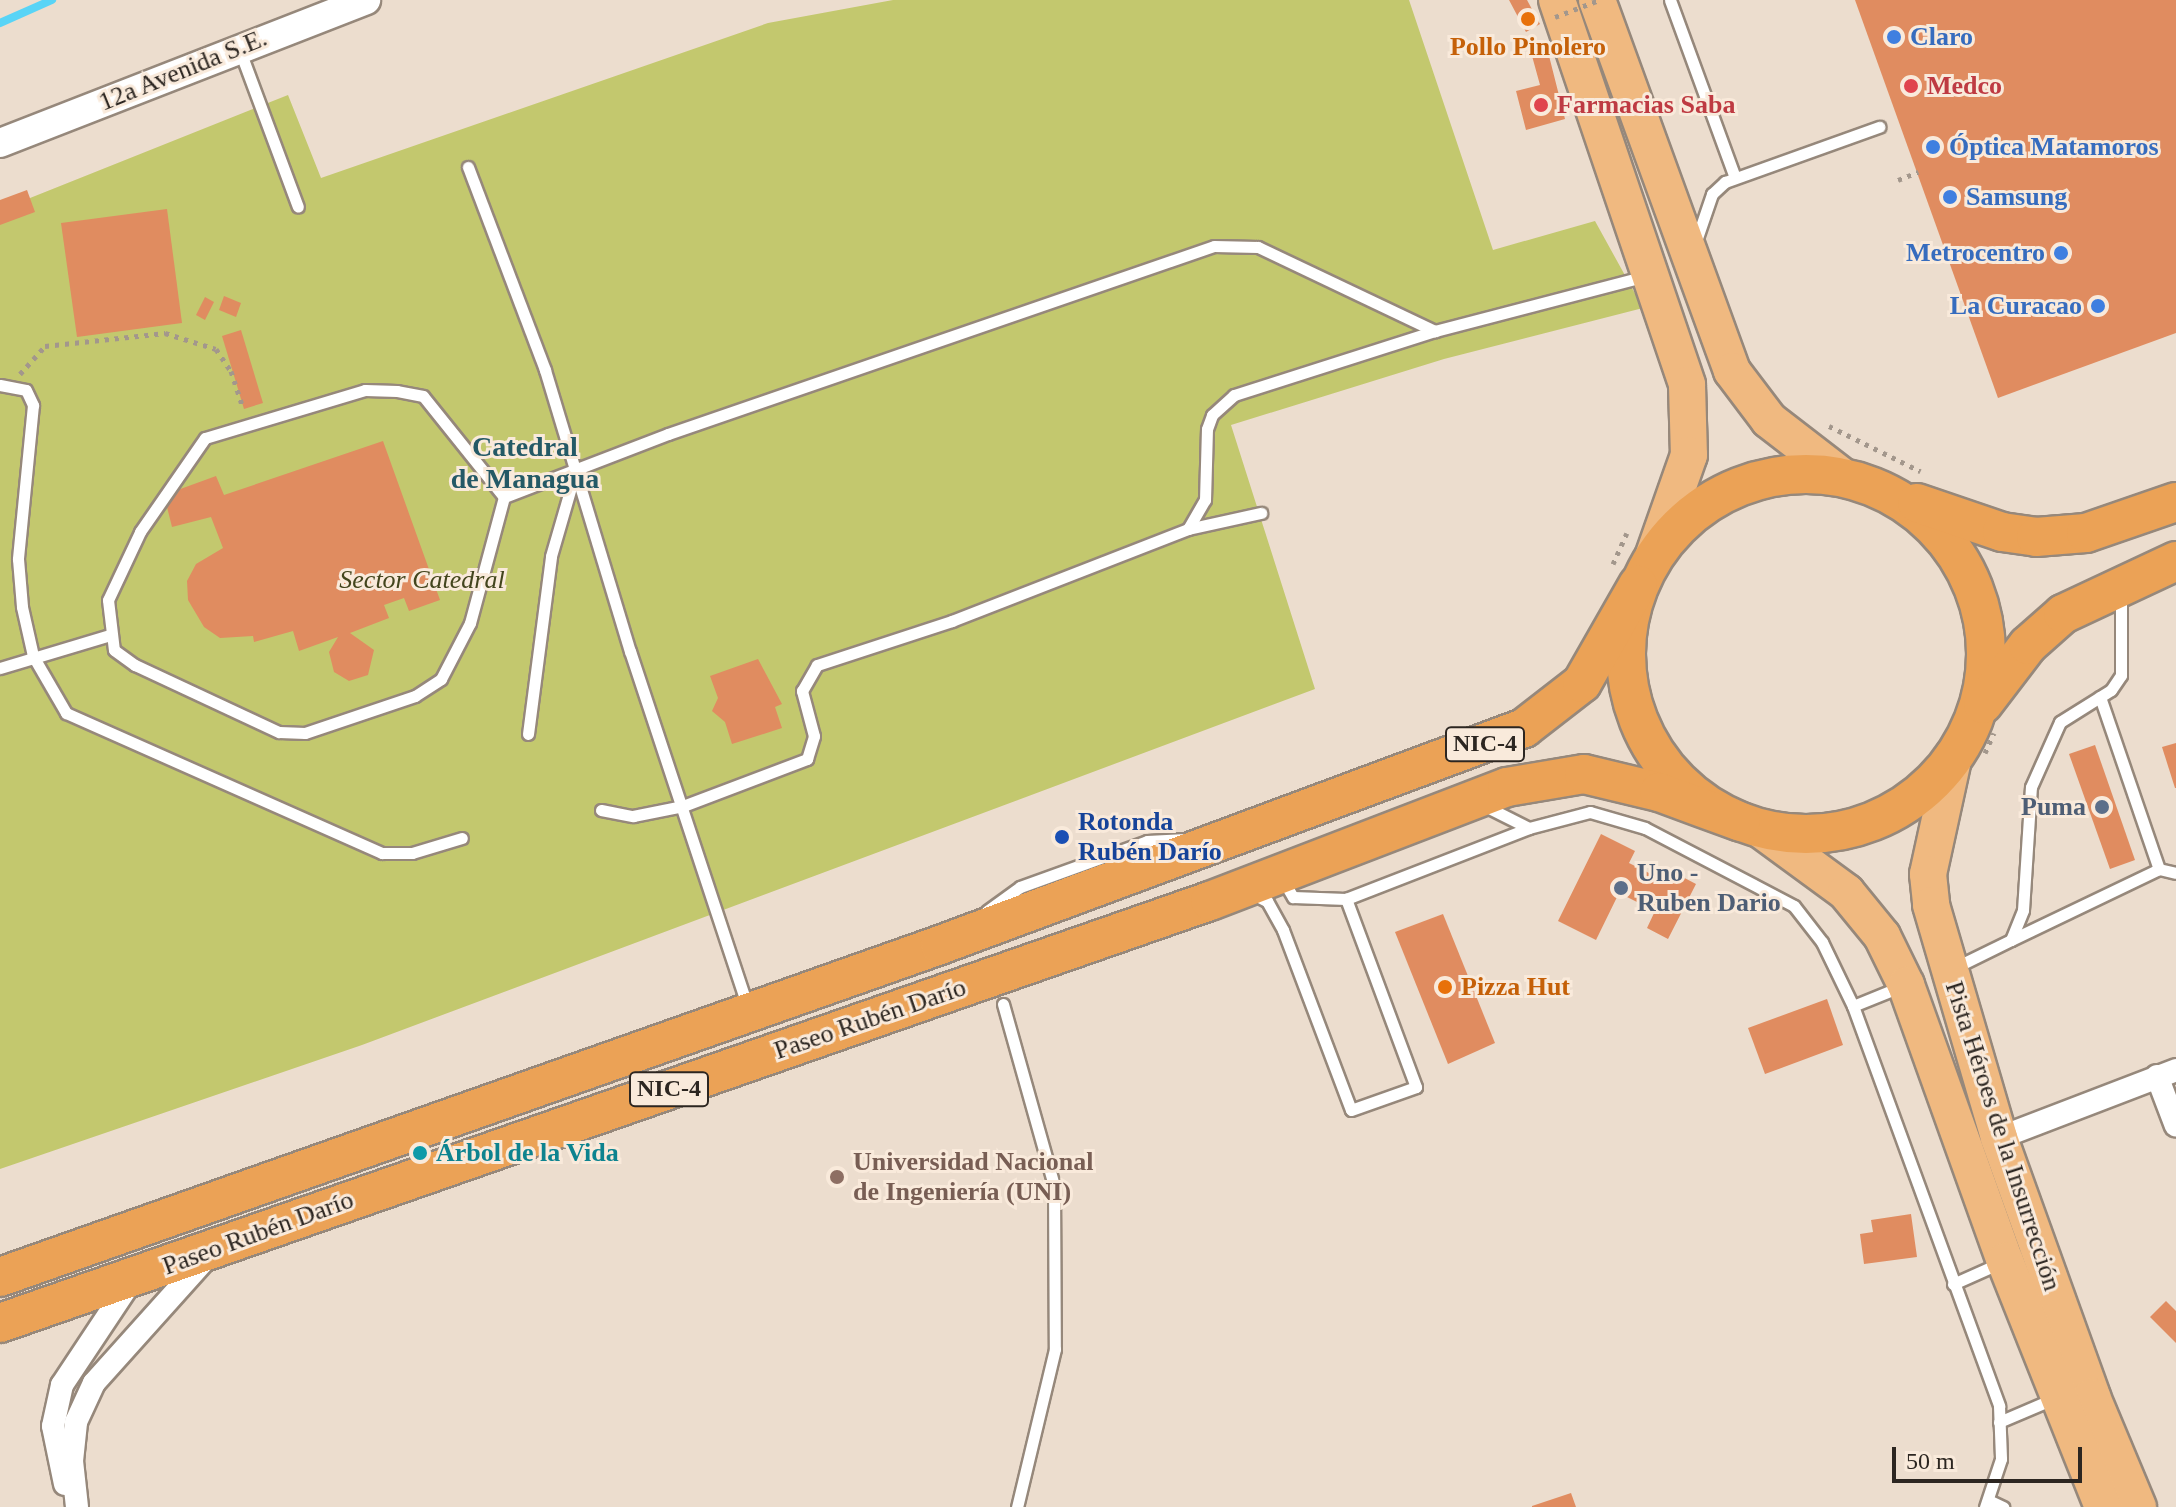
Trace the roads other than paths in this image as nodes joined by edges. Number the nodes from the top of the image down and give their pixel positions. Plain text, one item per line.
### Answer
1 (366, 0) edge
2 (1598, 0) edge
3 (1670, 0) edge
4 (1556, 8) edge
5 (238, 47) junction
6 (1879, 127) dead end
7 (0, 143) edge
8 (468, 167) dead end
9 (1735, 178) junction
10 (298, 207) dead end
11 (1692, 266) junction
12 (1648, 276) junction
13 (1435, 331) junction
14 (6, 386) edge
15 (576, 469) junction
16 (1860, 483) junction
17 (504, 497) junction
18 (2176, 502) edge
19 (1261, 513) dead end
20 (1188, 529) junction
21 (2176, 561) edge
22 (1633, 572) junction
23 (2120, 583) junction
24 (110, 635) junction
25 (33, 656) junction
26 (0, 668) edge
27 (2100, 697) junction
28 (1975, 716) junction
29 (528, 734) dead end
30 (1954, 755) junction
31 (1472, 800) junction
32 (683, 806) junction
33 (601, 810) dead end
34 (1751, 826) junction
35 (1529, 828) junction
36 (462, 838) dead end
37 (2159, 869) junction
38 (2176, 873) edge
39 (1279, 874) junction
40 (1346, 899) junction
41 (1210, 901) junction
42 (2011, 940) junction
43 (1948, 970) junction
44 (1906, 985) junction
45 (1003, 1004) dead end
46 (1853, 1006) junction
47 (749, 1011) junction
48 (2167, 1073) edge
49 (2176, 1126) edge
50 (1999, 1138) junction
51 (217, 1247) junction
52 (2005, 1261) junction
53 (0, 1277) edge
54 (134, 1278) junction
55 (1953, 1284) junction
56 (0, 1323) edge
57 (2058, 1397) junction
58 (1999, 1422) junction
59 (1986, 1504) edge
60 (76, 1507) edge
61 (1017, 1507) edge
62 (2003, 1507) edge
63 (2103, 1507) edge
64 (2138, 1507) edge

1 - 5 street, 12a Avenida S.E.
2 - 11 main road
3 - 9 lane
4 - 12 main road
5 - 7 street, 12a Avenida S.E.
5 - 10 lane
6 - 9 lane
8 - 15 lane
9 - 11 lane
11 - 16 main road
12 - 13 lane
12 - 22 main road
13 - 15 lane
13 - 20 lane
14 - 25 lane
15 - 17 lane
15 - 29 lane
15 - 32 lane
16 - 18 highway, NIC-4
16 - 22 highway, NIC-4
16 - 28 highway, NIC-4
17 - 24 lane
17 - 24 lane
19 - 20 lane
20 - 32 lane
21 - 23 highway, NIC-4
22 - 34 highway, NIC-4
22 - 47 highway, Paseo Rubén Darío / NIC-4
23 - 27 lane
23 - 28 highway, NIC-4
24 - 25 lane
25 - 26 lane
25 - 36 lane
27 - 37 lane
27 - 42 lane
28 - 30 highway, NIC-4
30 - 34 highway, NIC-4
30 - 43 main road, Pista Héroes de la Insurrección
31 - 34 highway, Paseo Rubén Darío / NIC-4
31 - 35 lane
31 - 39 highway, Paseo Rubén Darío / NIC-4
32 - 33 lane
32 - 47 lane
34 - 44 main road, Pista Héroes de la Insurrección
35 - 40 lane
35 - 46 lane
37 - 38 lane
37 - 42 lane
39 - 40 lane
39 - 41 highway, Paseo Rubén Darío / NIC-4
40 - 41 lane
41 - 51 highway, Paseo Rubén Darío / NIC-4
42 - 43 lane
43 - 50 main road, Pista Héroes de la Insurrección
44 - 46 lane
44 - 52 main road, Pista Héroes de la Insurrección
45 - 61 lane
46 - 55 lane
47 - 53 highway, Paseo Rubén Darío / NIC-4
48 - 49 street
48 - 50 street
50 - 64 main road, Pista Héroes de la Insurrección
51 - 54 highway, Paseo Rubén Darío / NIC-4
51 - 60 street
52 - 55 lane
52 - 57 main road, Pista Héroes de la Insurrección
54 - 56 highway, Paseo Rubén Darío / NIC-4
54 - 60 street
55 - 58 lane
57 - 58 lane
57 - 63 main road, Pista Héroes de la Insurrección
58 - 59 lane
59 - 62 lane

